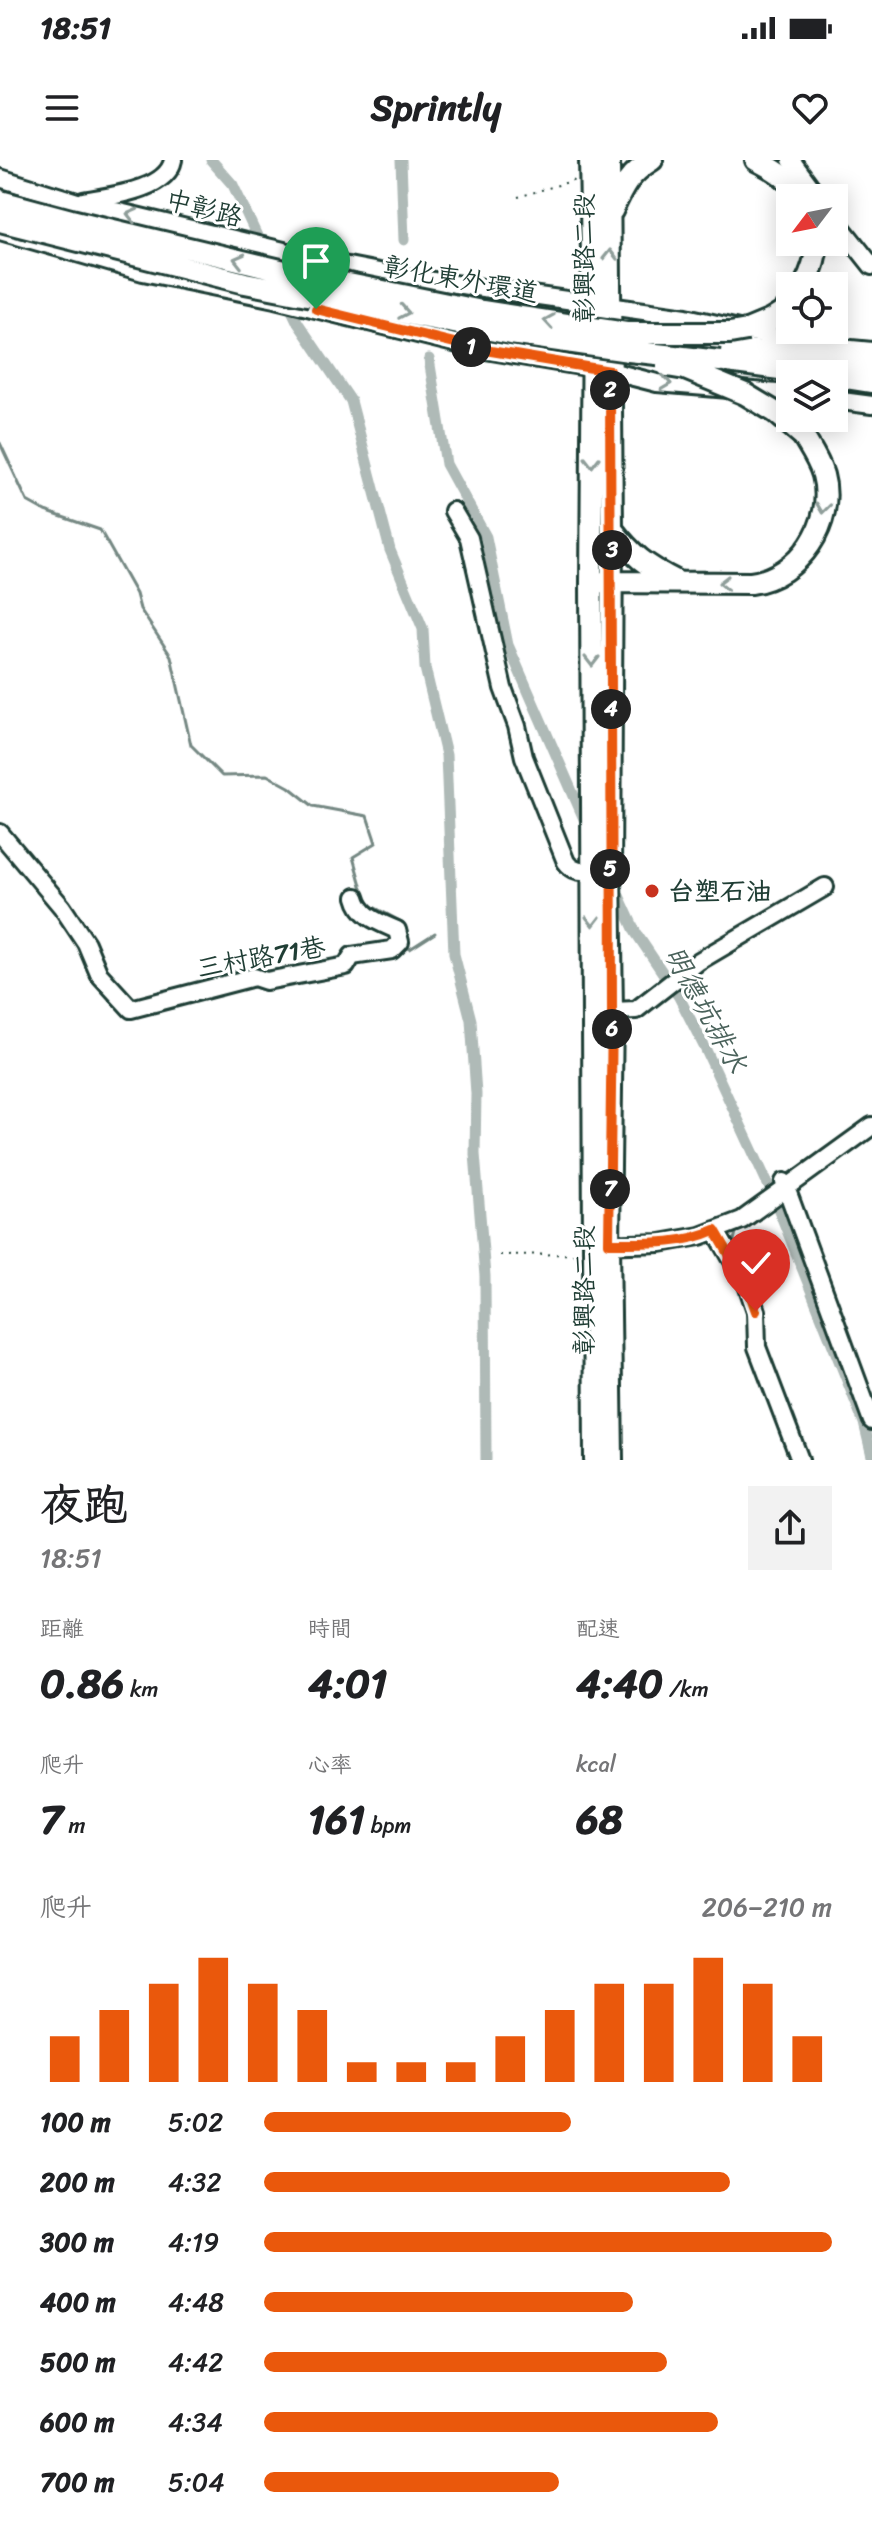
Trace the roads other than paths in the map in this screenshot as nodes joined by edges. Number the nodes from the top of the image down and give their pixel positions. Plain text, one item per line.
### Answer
1 (173, 160) edge
2 (609, 160) edge
3 (652, 160) edge
4 (756, 160) edge
5 (791, 160) edge
6 (591, 168) edge
7 (0, 178) edge
8 (793, 184) edge
9 (809, 184) edge
10 (0, 201) edge
11 (77, 202) junction
12 (611, 215) junction
13 (1, 230) edge
14 (848, 236) edge
15 (872, 266) edge
16 (601, 304) junction
17 (776, 316) edge
18 (626, 333) junction
19 (511, 334) junction
20 (872, 351) edge
21 (872, 367) edge
22 (776, 369) edge
23 (602, 370) junction
24 (848, 378) edge
25 (872, 382) edge
26 (776, 393) edge
27 (848, 402) edge
28 (872, 405) edge
29 (453, 511) dead end
30 (612, 529) junction
31 (601, 582) junction
32 (679, 583) junction
33 (0, 833) edge
34 (601, 872) junction
35 (825, 887) dead end
36 (356, 897) dead end
37 (612, 1011) junction
38 (872, 1113) edge
39 (872, 1126) edge
40 (784, 1185) junction
41 (715, 1230) junction
42 (602, 1245) junction
43 (872, 1421) edge
44 (595, 1460) edge
45 (612, 1460) edge
46 (800, 1460) edge

1 - 11 street
2 - 12 main road, 彰興路二段
3 - 12 main road
4 - 8 main road
5 - 9 street
6 - 16 main road, 彰興路二段
7 - 11 street, 中彰路
18 -> 10 main road, 彰化東外環道, bridge
11 - 13 street
16 -> 11 street, 中彰路
16 -> 12 main road, 彰興路二段
13 -> 19 main road, 彰化東外環道, bridge
13 - 23 street
14 - 15 street
16 - 20 street, 中彰路
16 - 23 main road, 彰興路二段
17 - 18 main road, bridge
18 - 21 main road, 彰化東外環道, bridge
19 - 22 main road, 彰化東外環道, bridge
19 -> 32 main road, bridge
23 -> 26 street
23 - 30 main road, 彰興路二段
23 -> 31 main road, 彰興路二段
24 - 25 main road
27 - 28 street
29 - 34 street
30 - 31 main road, 彰興路二段
30 - 32 main road
31 - 32 main road
31 - 34 main road, 彰興路二段
33 - 36 street, 三村路71巷
34 - 37 main road, 彰興路二段
34 -> 42 main road, 彰興路二段
35 - 37 street
37 - 42 main road, 彰興路二段
38 - 40 street
39 - 40 street
40 - 41 street
40 - 43 street
41 - 42 street
41 - 46 street
42 - 44 main road, 彰興路二段
42 - 45 main road, 彰興路二段

